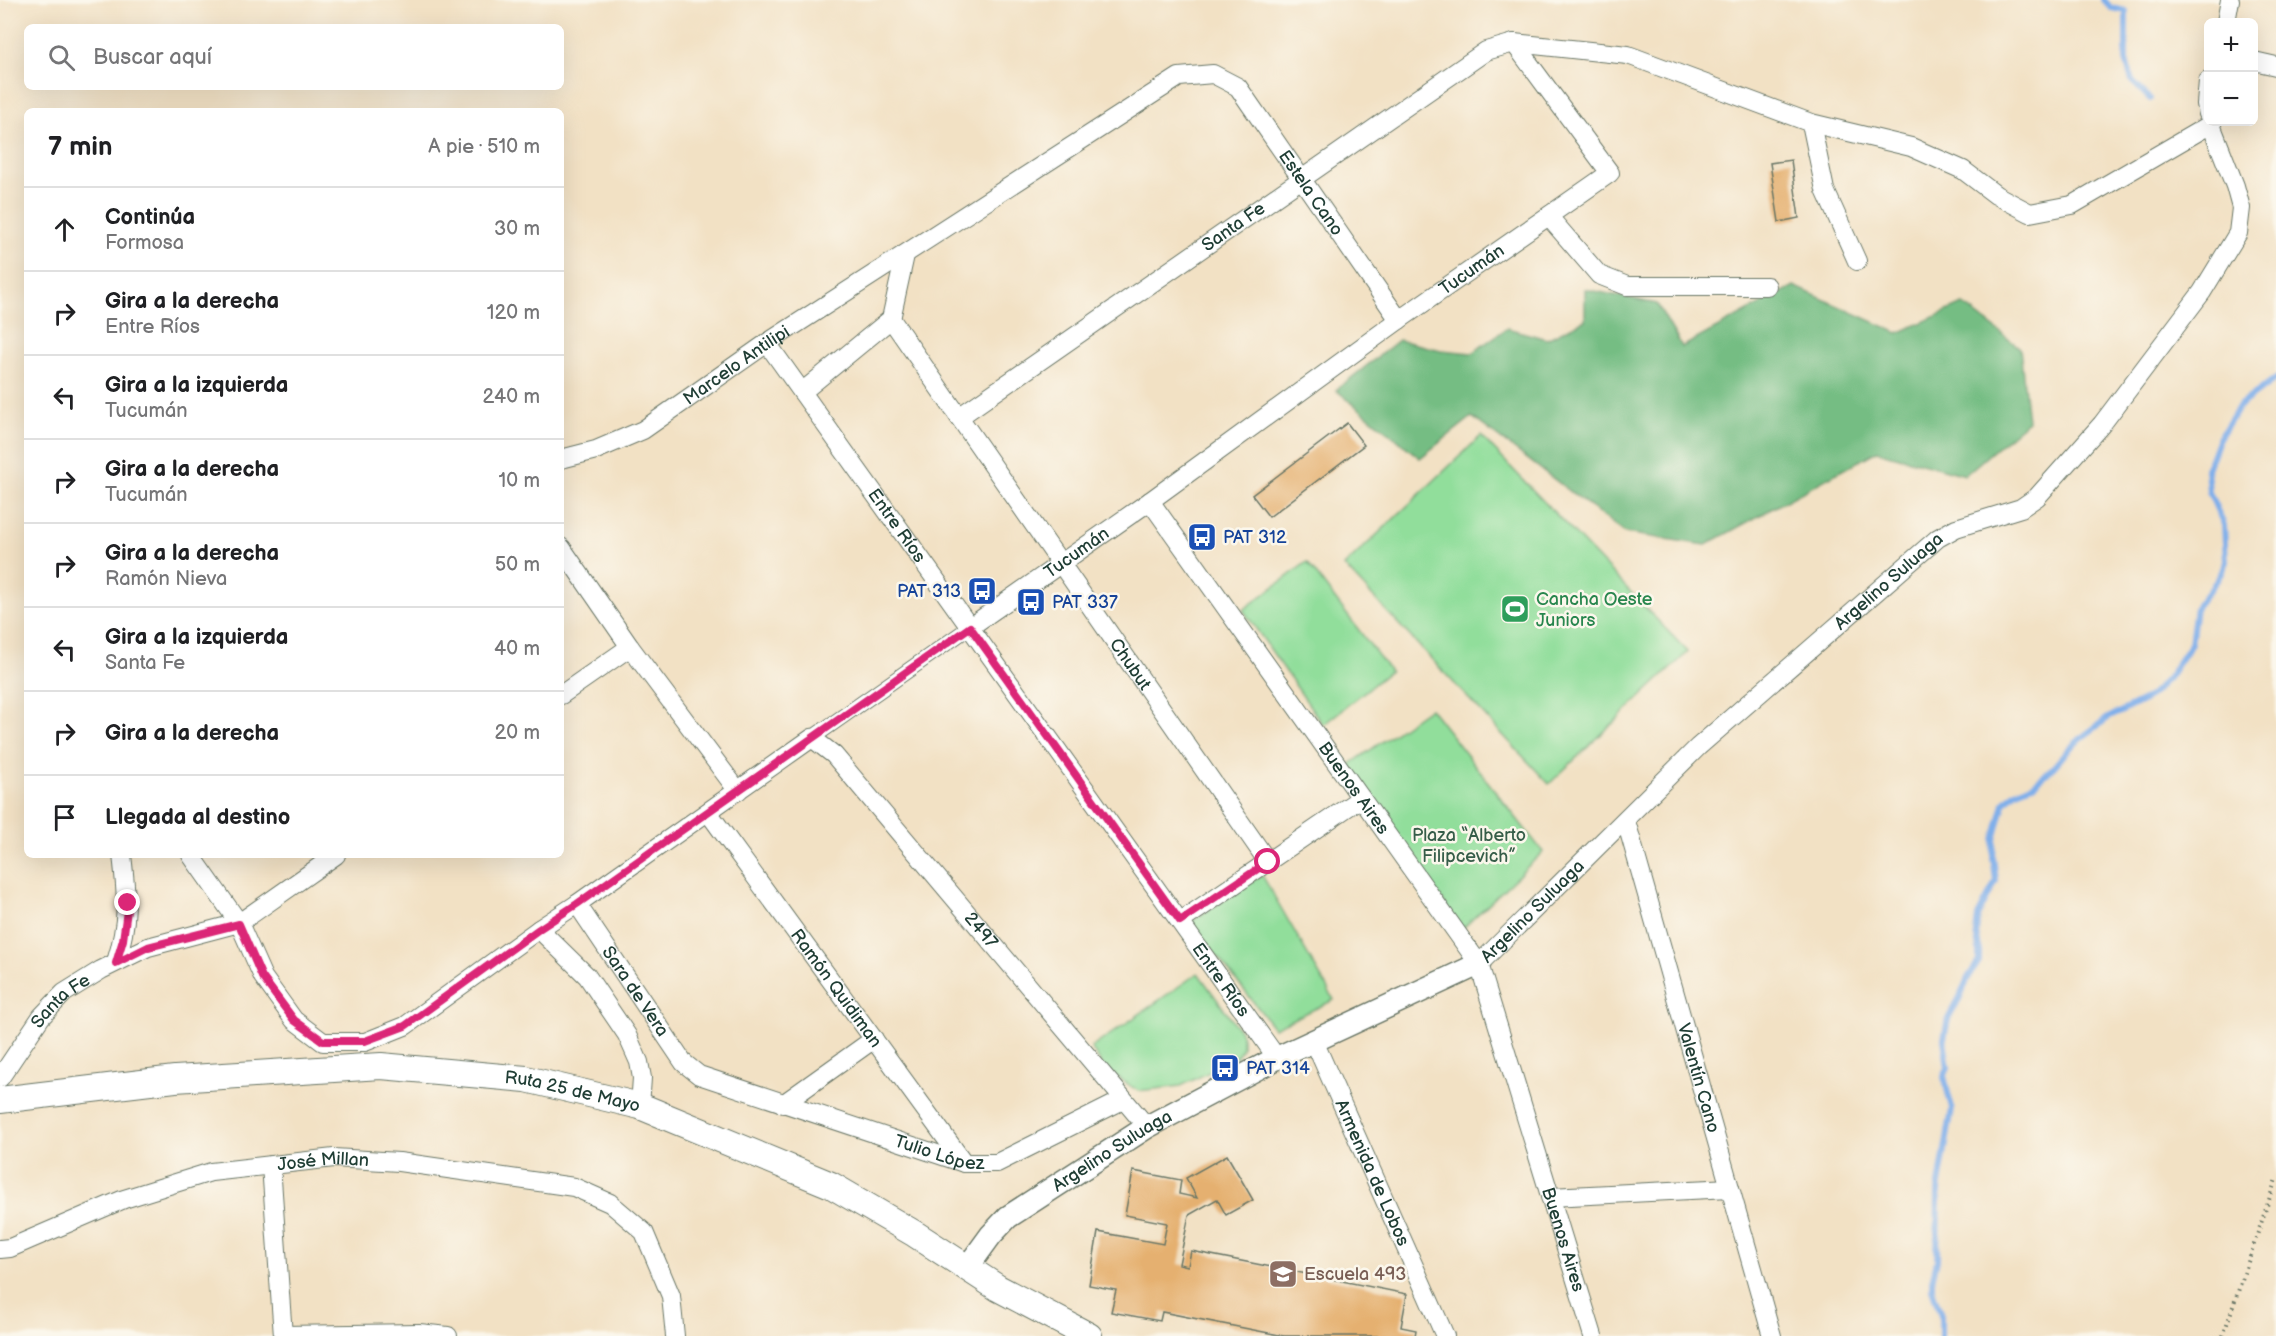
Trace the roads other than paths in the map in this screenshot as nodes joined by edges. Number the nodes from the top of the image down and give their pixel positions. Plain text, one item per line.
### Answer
1 (2230, 0) edge
2 (2227, 18) edge
3 (1514, 44) junction
4 (2258, 62) edge
5 (2276, 66) edge
6 (1213, 74) joint
7 (1811, 123) junction
8 (2204, 124) edge
9 (2212, 126) edge
10 (1301, 179) junction
11 (1549, 217) junction
12 (905, 255) junction
13 (1857, 261) dead end
14 (1767, 286) dead end
15 (891, 319) junction
16 (1399, 320) junction
17 (767, 343) junction
18 (802, 392) junction
19 (959, 417) junction
20 (564, 458) edge
21 (1150, 501) junction
22 (564, 551) edge
23 (1061, 564) junction
24 (970, 627) junction
25 (630, 647) junction
26 (564, 693) edge
27 (812, 738) junction
28 (738, 791) junction
29 (1361, 798) junction
30 (708, 812) junction
31 (1626, 821) junction
32 (122, 858) edge
33 (193, 858) edge
34 (332, 858) edge
35 (1268, 862) junction
36 (577, 904) junction
37 (1180, 921) junction
38 (239, 924) junction
39 (539, 929) junction
40 (116, 963) junction
41 (1479, 964) junction
42 (874, 1039) junction
43 (1314, 1041) junction
44 (1276, 1058) junction
45 (699, 1075) joint
46 (0, 1078) edge
47 (0, 1100) edge
48 (1123, 1100) junction
49 (783, 1104) junction
50 (640, 1106) junction
51 (1148, 1127) junction
52 (964, 1163) junction
53 (271, 1165) junction
54 (1730, 1188) junction
55 (1550, 1197) junction
56 (0, 1249) edge
57 (968, 1268) junction
58 (283, 1335) edge
59 (448, 1336) edge
60 (675, 1336) edge
61 (1089, 1336) edge
62 (1445, 1336) edge
63 (1593, 1336) edge
64 (1772, 1336) edge

1 - 2 street
3 - 7 street
3 - 10 street, Santa Fe
3 - 11 street, Tucumán
4 - 5 street
6 - 10 street, Estela Cano
6 - 12 street, Marcelo Antilipi
7 - 8 street
7 - 13 street
9 - 31 street, Argelino Suluaga
10 - 16 street, Estela Cano
10 - 19 street, Santa Fe
11 - 14 street
11 - 16 street, Tucumán
12 - 15 street
12 - 17 street, Marcelo Antilipi
15 - 18 street
15 - 19 street, Chubut
16 - 21 street, Tucumán
17 - 18 street, Entre Ríos
17 - 20 street, Marcelo Antilipi
18 - 24 street, Entre Ríos
19 - 23 street, Chubut
21 - 23 street, Tucumán
21 - 29 street, Buenos Aires
22 - 25 street
23 - 24 street, Tucumán
23 - 35 street, Chubut
24 - 27 street, Tucumán
24 - 37 street, Entre Ríos
25 - 26 street
25 - 28 street
27 - 28 street, Tucumán
27 - 48 street, 2497
28 - 30 street, Tucumán
29 - 35 street
29 - 41 street, Buenos Aires
30 - 36 street, Tucumán
30 - 42 street, Ramón Quidiman
31 - 41 street, Argelino Suluaga
31 - 54 street, Valentín Cano
32 - 40 street
33 - 38 street
34 - 38 street, Santa Fe
35 - 37 street
36 - 39 street, Tucumán
36 - 45 street, Sara de Vera
37 - 44 street, Entre Ríos
38 - 39 street, Tucumán
38 - 40 street, Santa Fe
39 - 50 street
40 - 46 street, Santa Fe
41 - 43 street, Argelino Suluaga
41 - 55 street, Buenos Aires
42 - 49 street
42 - 52 street, Ramón Quidiman
43 - 44 street, Argelino Suluaga
43 - 62 street, Armenida de Lobos
44 - 51 street, Argelino Suluaga
45 - 49 street, Tulio López
47 - 50 main road, Ruta 25 de Mayo
48 - 51 street, 2497
48 - 52 street, Tulio López
49 - 52 street, Tulio López
50 - 57 main road, Ruta 25 de Mayo
51 - 57 street, Argelino Suluaga
53 - 56 street, José Millan
53 - 58 street
53 - 60 street, José Millan
54 - 55 street
54 - 64 street, Valentín Cano
55 - 63 street, Buenos Aires
57 - 61 main road, Ruta 25 de Mayo
58 - 59 street

